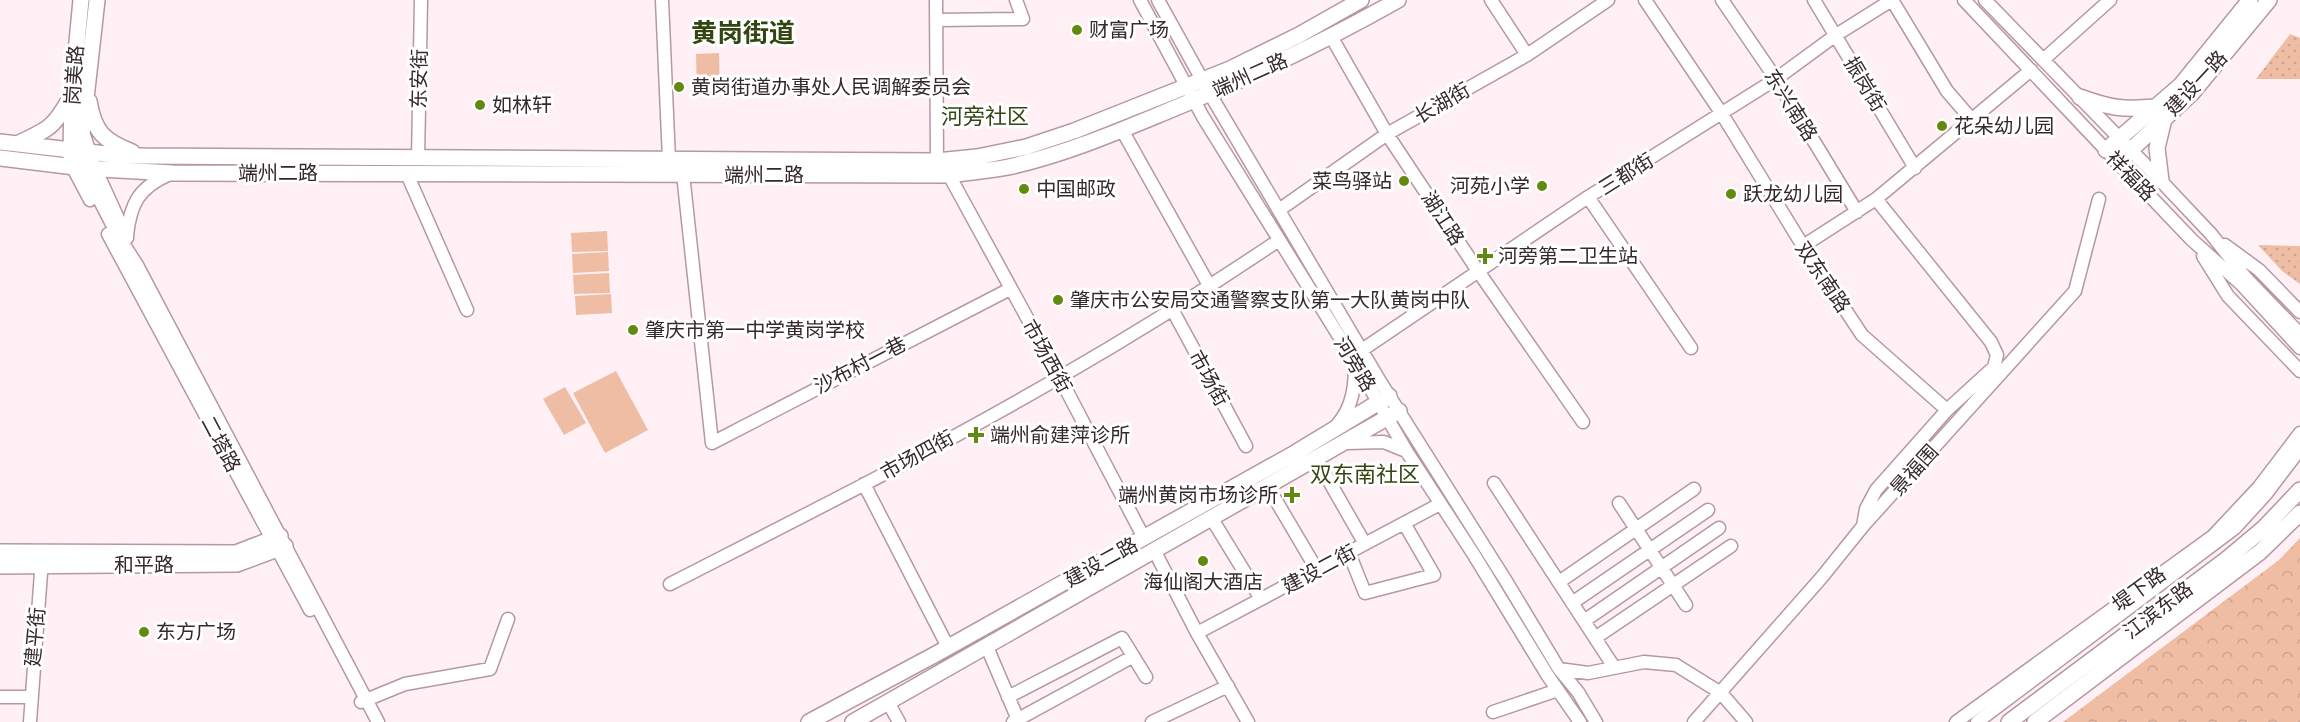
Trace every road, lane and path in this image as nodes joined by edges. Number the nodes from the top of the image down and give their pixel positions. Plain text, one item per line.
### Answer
1 (81, 0) edge
2 (97, 0) edge
3 (421, 0) edge
4 (662, 0) edge
5 (936, 0) edge
6 (1016, 0) edge
7 (1140, 0) edge
8 (1158, 0) edge
9 (1361, 0) edge
10 (1398, 0) edge
11 (1491, 0) edge
12 (1608, 0) edge
13 (1645, 0) edge
14 (1722, 0) edge
15 (1814, 0) edge
16 (1892, 0) edge
17 (1964, 0) edge
18 (1985, 0) edge
19 (2110, 0) edge
20 (2250, 0) edge
21 (2269, 0) edge
22 (936, 20) junction
23 (1836, 35) junction
24 (1332, 38) junction
25 (1527, 55) junction
26 (83, 60) junction
27 (2043, 60) junction
28 (1230, 69) junction
29 (2031, 70) junction
30 (1776, 79) junction
31 (1202, 80) junction
32 (1237, 83) junction
33 (1185, 86) junction
34 (2187, 89) junction
35 (80, 93) junction
36 (1210, 94) junction
37 (2080, 97) junction
38 (1194, 100) junction
39 (1141, 104) junction
40 (2066, 106) junction
41 (2160, 113) junction
42 (1722, 114) junction
43 (1147, 120) junction
44 (1972, 120) junction
45 (1122, 130) junction
46 (1387, 134) junction
47 (2120, 138) junction
48 (0, 142) edge
49 (17, 144) junction
50 (71, 149) junction
51 (2106, 150) junction
52 (2131, 150) junction
53 (87, 152) junction
54 (145, 156) junction
55 (0, 158) edge
56 (418, 159) junction
57 (669, 160) junction
58 (937, 161) junction
59 (2118, 162) junction
60 (269, 166) junction
61 (83, 167) junction
62 (1915, 168) junction
63 (172, 173) junction
64 (407, 174) junction
65 (683, 174) junction
66 (949, 175) junction
67 (2161, 181) junction
68 (2148, 193) junction
69 (1588, 198) junction
70 (1876, 199) junction
71 (2099, 200) dead end
72 (1279, 210) junction
73 (1857, 212) junction
74 (2211, 234) junction
75 (127, 238) junction
76 (1280, 240) junction
77 (2192, 240) junction
78 (1803, 246) junction
79 (137, 264) junction
80 (1478, 271) junction
81 (1210, 286) junction
82 (1010, 289) junction
83 (1172, 309) junction
84 (467, 310) dead end
85 (2300, 312) edge
86 (2300, 334) edge
87 (1691, 348) dead end
88 (2300, 348) edge
89 (1362, 350) junction
90 (1355, 362) junction
91 (2300, 371) edge
92 (1060, 378) junction
93 (1384, 399) junction
94 (1947, 410) junction
95 (1393, 415) junction
96 (1583, 422) dead end
97 (1333, 429) junction
98 (2300, 433) edge
99 (1346, 443) junction
100 (1246, 446) dead end
101 (2300, 449) edge
102 (1407, 452) junction
103 (1295, 453) junction
104 (1317, 460) junction
105 (1303, 467) junction
106 (1494, 483) dead end
107 (864, 484) junction
108 (1268, 487) junction
109 (1694, 489) dead end
110 (2300, 490) edge
111 (1619, 503) dead end
112 (1440, 504) junction
113 (1708, 510) dead end
114 (2300, 513) edge
115 (1212, 519) junction
116 (1404, 524) junction
117 (1863, 526) junction
118 (1719, 528) dead end
119 (1636, 529) junction
120 (1144, 538) junction
121 (279, 542) junction
122 (1365, 544) junction
123 (1731, 546) dead end
124 (1649, 550) junction
125 (0, 552) edge
126 (1155, 552) junction
127 (1349, 553) junction
128 (42, 559) junction
129 (0, 566) edge
130 (1661, 567) junction
131 (1317, 570) junction
132 (1558, 582) junction
133 (670, 584) dead end
134 (1673, 585) junction
135 (1261, 599) junction
136 (1572, 603) junction
137 (1686, 605) dead end
138 (508, 619) dead end
139 (1584, 621) junction
140 (1197, 633) junction
141 (1595, 638) junction
142 (948, 647) junction
143 (987, 647) junction
144 (1132, 657) junction
145 (1614, 667) junction
146 (1559, 669) junction
147 (1588, 673) junction
148 (1146, 677) dead end
149 (1228, 686) junction
150 (1558, 690) junction
151 (1578, 693) junction
152 (1721, 693) junction
153 (0, 697) edge
154 (30, 697) junction
155 (1008, 697) junction
156 (363, 702) junction
157 (888, 702) junction
158 (1493, 712) dead end
159 (1952, 719) edge
160 (1017, 721) edge
161 (30, 722) edge
162 (370, 722) edge
163 (378, 722) edge
164 (809, 722) edge
165 (853, 722) edge
166 (899, 722) edge
167 (1152, 722) edge
168 (1248, 722) edge
169 (1580, 722) edge
170 (1596, 722) edge
171 (1694, 722) edge
172 (1746, 722) edge
173 (1977, 722) edge
174 (2009, 722) edge
175 (2035, 722) edge

1 - 26 main road, 岗美路
2 - 26 main road, 岗美路
3 - 56 street, 东安街
4 - 57 street
5 - 22 street
6 - 22 street
7 - 33 street, 河旁路
8 - 31 street, 河旁路
9 - 28 main road, 端州二路
10 - 24 main road, 端州二路
11 - 25 street
12 - 25 street, 长湖街
13 - 42 street, 双东南路
14 - 30 street, 东兴南路
15 - 23 street, 振岗街
16 - 23 street, 三都街
16 - 44 street
17 - 29 street, 祥福路
18 - 27 street, 祥福路
19 - 27 street
20 - 34 main road, 建设一路
21 - 34 main road, 建设一路
22 - 58 street
23 - 30 street, 三都街
23 - 62 street, 振岗街
24 - 32 main road, 端州二路
24 - 46 street, 湖江路
25 - 46 street, 长湖街
26 - 35 main road, 岗美路
27 - 37 street, 祥福路
28 - 31 main road, 端州二路
28 - 32 main road
29 - 40 street, 祥福路
29 - 44 street
30 - 42 street, 三都街
30 - 73 street, 东兴南路
31 - 33 main road, 端州二路
31 - 36 street, 河旁路
32 - 36 main road, 端州二路
33 - 38 street, 河旁路
33 - 39 main road, 端州二路
34 - 41 main road, 建设一路
35 - 49 main road
35 - 50 main road, 岗美路
35 - 53 main road
35 - 54 main road
36 - 38 main road, 端州二路
36 - 72 street, 河旁路
37 - 40 street
37 - 41 main road
37 - 47 street, 祥福路
38 - 43 main road, 端州二路
38 - 76 street, 河旁路
39 - 43 main road
39 - 58 main road, 端州二路
40 - 51 street, 祥福路
41 - 47 main road, 建设一路
41 - 52 main road, 建设一路
41 - 67 main road
42 - 69 street, 三都街
42 - 78 street, 双东南路
43 - 45 main road, 端州二路
44 - 62 street
45 - 66 main road, 端州二路
45 - 81 street
46 - 72 street, 长湖街
46 - 80 street, 湖江路
47 - 51 main road, 建设一路
47 - 52 street, 祥福路
48 - 49 main road, 端州二路
49 - 50 main road, 端州二路
50 - 53 main road, 端州二路
50 - 61 main road, 岗美路
51 - 59 street, 祥福路
52 - 59 main road, 建设一路
52 - 67 street, 祥福路
53 - 54 main road, 端州二路
53 - 61 main road
54 - 60 main road, 端州二路
55 - 61 main road, 端州二路
56 - 57 main road, 端州二路
56 - 60 main road, 端州二路
57 - 58 main road, 端州二路
59 - 68 street, 祥福路
60 - 63 main road, 端州二路
60 - 64 main road, 端州二路
61 - 63 main road, 端州二路
61 - 75 street, 二塔路
61 - 79 street, 二塔路
61 - 121 street, 二塔路
62 - 70 street
63 - 75 street
64 - 65 main road, 端州二路
64 - 84 street
65 - 66 main road, 端州二路
65 - 82 street, 沙布村一巷
66 - 82 street, 市场西街
67 - 74 street, 祥福路
68 - 74 street
68 - 77 street, 祥福路
69 - 80 street, 三都街
69 - 87 street
70 - 73 street
70 - 94 street
71 - 117 street, 景福围
72 - 89 street, 河旁路
73 - 78 street
74 - 85 street
74 - 86 street, 祥福路
75 - 79 street, 二塔路
76 - 81 street, 市场四街
76 - 90 street, 河旁路
77 - 88 street, 祥福路
77 - 91 street
78 - 94 street, 双东南路
79 - 121 street, 二塔路
80 - 89 street, 三都街
80 - 96 street, 湖江路
81 - 83 street, 市场四街
82 - 92 street, 市场西街
83 - 92 street, 市场四街
83 - 100 street, 市场街
89 - 93 street, 河旁路
90 - 93 street, 河旁路
90 - 97 street
92 - 107 street, 市场四街
92 - 120 street, 市场西街
93 - 95 street, 河旁路
93 - 97 main road, 建设二路
94 - 117 street
95 - 99 main road, 建设二路
95 - 102 street, 河旁路
95 - 146 street, 河旁路
97 - 103 main road, 建设二路
98 - 159 street, 堤下路
99 - 102 street
99 - 104 main road, 建设二路
101 - 173 street, 堤下路
102 - 112 street, 河旁路
103 - 105 main road
103 - 120 main road, 建设二路
104 - 105 main road, 建设二路
104 - 122 street
105 - 108 main road, 建设二路
106 - 132 street
107 - 133 street, 市场四街
107 - 142 street
108 - 115 main road, 建设二路
108 - 131 street
109 - 119 street
110 - 174 main road, 江滨东路
111 - 119 street
112 - 116 street, 建设二街
112 - 150 street, 河旁路
113 - 124 street
114 - 175 main road, 江滨东路
115 - 126 main road, 建设二路
115 - 135 street
116 - 122 street, 建设二街
116 - 127 street
117 - 152 street, 景福围
118 - 130 street
119 - 124 street
119 - 132 street
120 - 142 main road, 建设二路
121 - 128 main road, 和平路
121 - 156 street, 二塔路
122 - 127 street, 建设二街
123 - 134 street
124 - 130 street
124 - 136 street
125 - 128 main road, 和平路
126 - 140 street
126 - 143 main road, 建设二路
127 - 131 street, 建设二街
128 - 129 main road, 和平路
128 - 154 street, 建平街
130 - 134 street
130 - 139 street
131 - 135 street, 建设二街
132 - 136 street
134 - 137 street
134 - 141 street
135 - 140 street, 建设二街
136 - 139 street
138 - 156 street
139 - 141 street
140 - 149 street
141 - 145 street
142 - 164 main road, 建设二路
143 - 155 street
143 - 157 main road, 建设二路
144 - 148 street
144 - 155 street
144 - 160 street
145 - 147 street
145 - 152 street
146 - 147 street
146 - 151 street, 河旁路
147 - 151 street
149 - 167 street
149 - 168 street
150 - 158 street
150 - 169 street, 河旁路
151 - 170 street, 河旁路
152 - 171 street, 景福围
152 - 172 street
153 - 154 street
154 - 161 street, 建平街
155 - 160 street
156 - 162 street, 二塔路
156 - 163 street, 二塔路
157 - 165 main road, 建设二路
157 - 166 street

